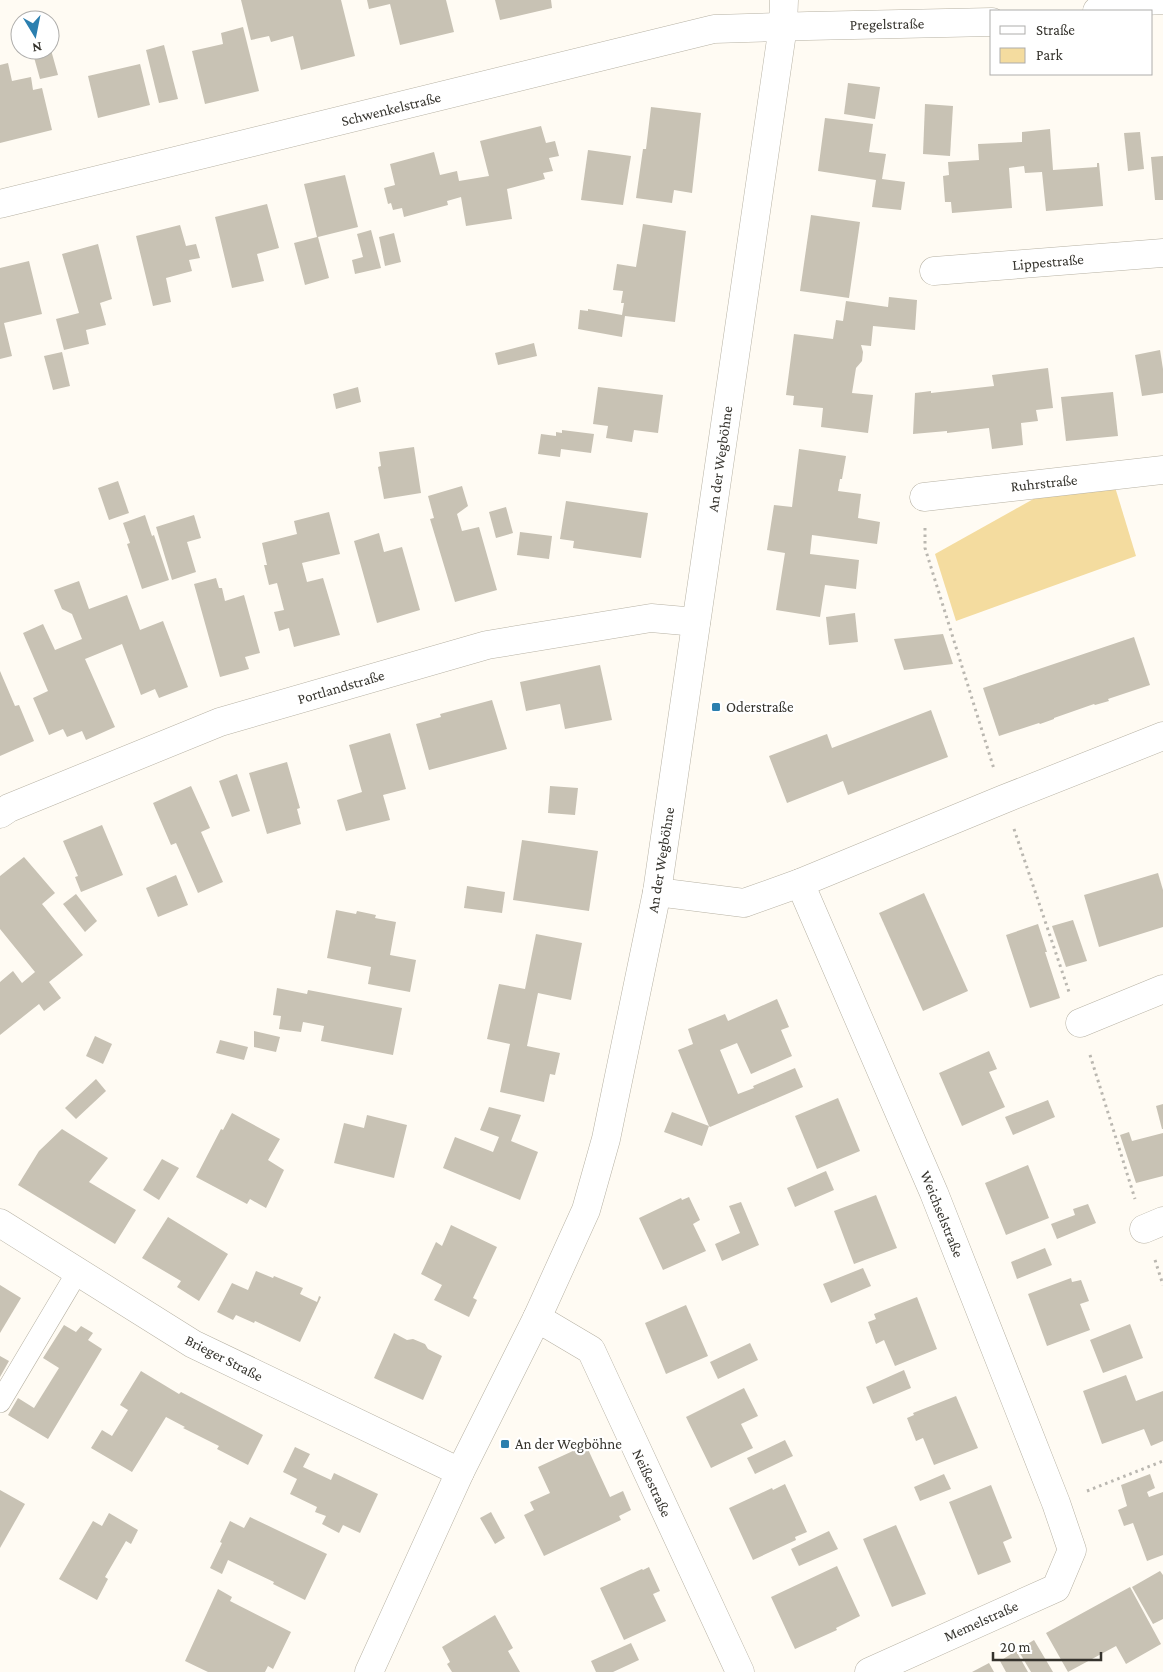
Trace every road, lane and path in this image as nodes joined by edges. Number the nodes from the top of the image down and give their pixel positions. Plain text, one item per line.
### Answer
1 (1163, 0) edge
2 (1100, 10) edge
3 (784, 13) edge
4 (990, 22) edge
5 (0, 204) edge
6 (1163, 253) edge
7 (934, 271) dead end
8 (1163, 470) edge
9 (924, 497) joint
10 (696, 622) junction
11 (1163, 736) edge
12 (1004, 799) junction
13 (0, 814) edge
14 (800, 884) junction
15 (657, 892) junction
16 (1163, 988) edge
17 (1080, 1023) dead end
18 (0, 1223) edge
19 (78, 1272) junction
20 (537, 1318) junction
21 (0, 1402) edge
22 (1163, 1461) edge
23 (460, 1472) junction
24 (1056, 1504) junction
25 (1072, 1550) joint
26 (369, 1672) edge
27 (740, 1672) edge
28 (868, 1672) edge

1 - 2 street
3 - 4 street, Pregelstraße
3 - 5 street, Schwenkelstraße
3 - 10 street, An der Wegböhne
6 - 7 street, Lippestraße
8 - 9 street, Ruhrstraße
9 - 12 path
10 - 13 street, Portlandstraße
10 - 15 street, An der Wegböhne
11 - 12 street
12 - 14 street
14 - 15 street
14 - 24 street, Weichselstraße
15 - 20 street, An der Wegböhne
16 - 17 street
18 - 19 street, Brieger Straße
19 - 21 lane
19 - 23 street, Brieger Straße
20 - 23 street, An der Wegböhne
20 - 27 street, Neißestraße
22 - 24 path
23 - 26 street, An der Wegböhne
24 - 25 street, Weichselstraße
25 - 28 street, Memelstraße

